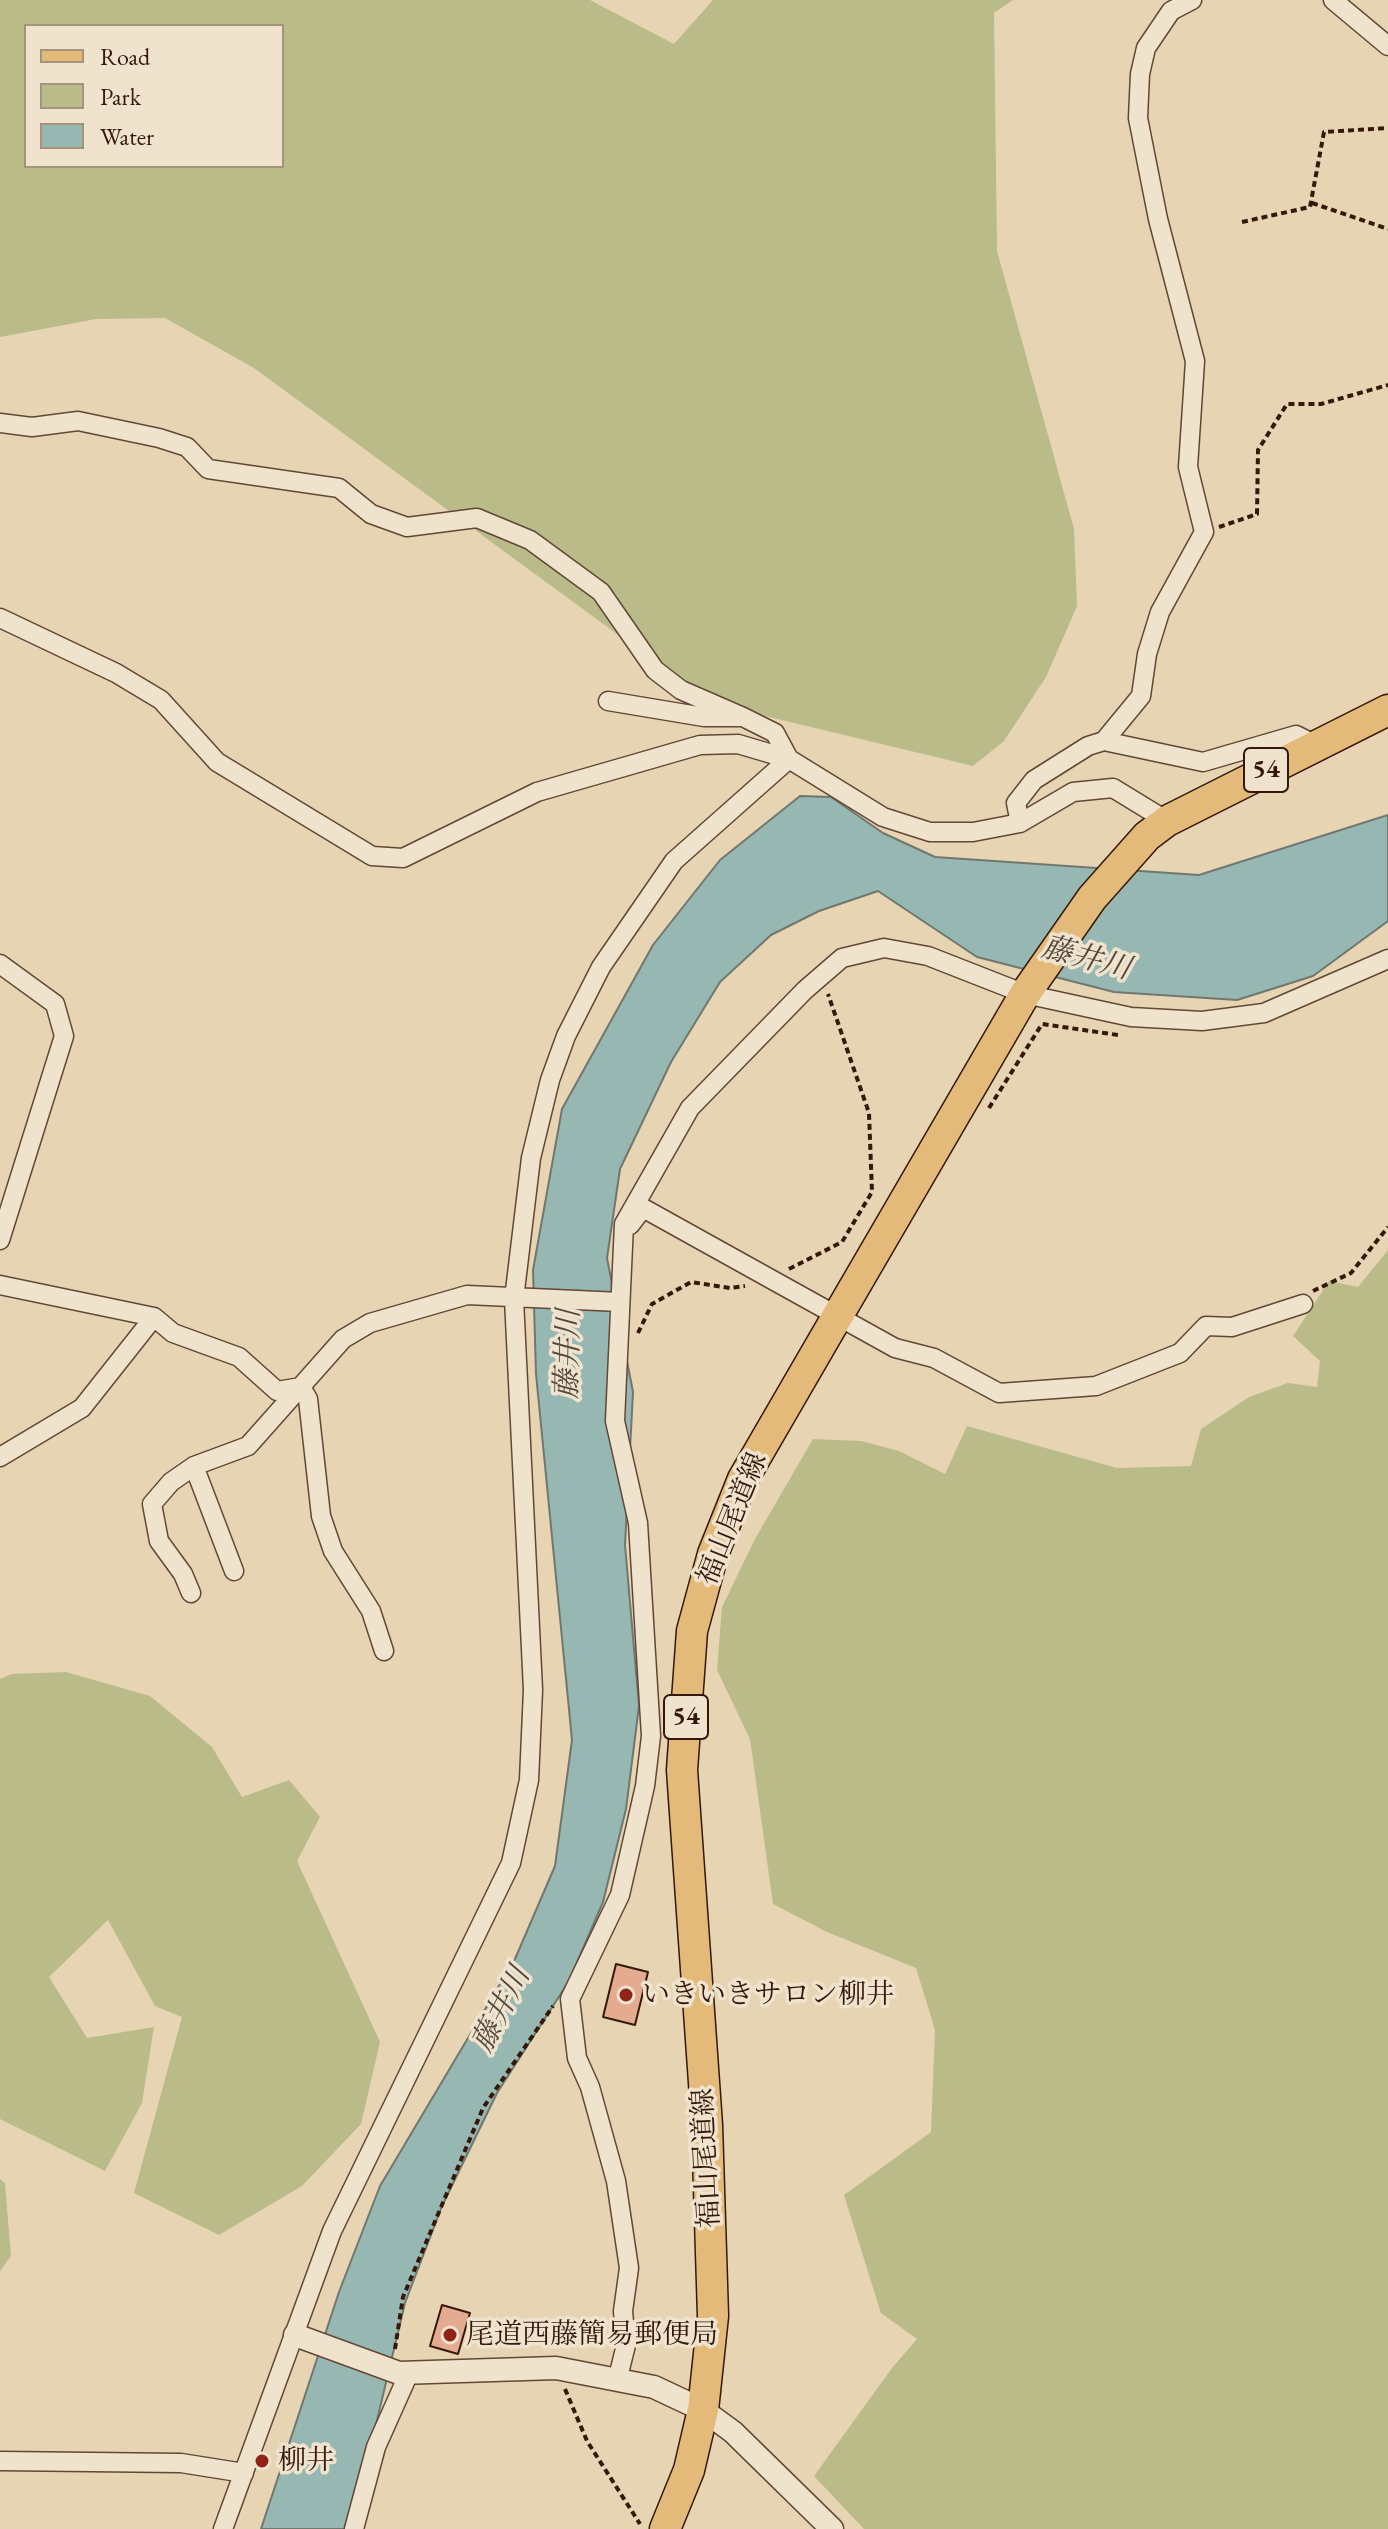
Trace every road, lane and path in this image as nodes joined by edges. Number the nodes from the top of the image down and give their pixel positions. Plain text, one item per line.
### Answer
1 (1192, 0) edge
2 (1333, 0) edge
3 (1388, 46) edge
4 (1388, 128) edge
5 (1312, 203) junction
6 (1242, 222) dead end
7 (1388, 229) edge
8 (1388, 385) edge
9 (0, 423) edge
10 (1204, 532) junction
11 (0, 618) edge
12 (608, 701) dead end
13 (1388, 710) edge
14 (743, 717) junction
15 (1104, 741) junction
16 (1316, 745) junction
17 (789, 759) junction
18 (1020, 823) junction
19 (1157, 829) junction
20 (1388, 959) edge
21 (0, 964) edge
22 (1029, 989) junction
23 (805, 990) junction
24 (1129, 1036) dead end
25 (985, 1116) dead end
26 (624, 1224) junction
27 (1388, 1227) edge
28 (0, 1240) edge
29 (771, 1281) junction
30 (0, 1285) edge
31 (514, 1299) junction
32 (620, 1302) junction
33 (1303, 1304) joint
34 (154, 1317) junction
35 (837, 1317) junction
36 (618, 1345) junction
37 (301, 1387) junction
38 (0, 1457) edge
39 (194, 1466) junction
40 (234, 1571) dead end
41 (191, 1593) dead end
42 (384, 1651) dead end
43 (651, 1736) junction
44 (682, 1770) junction
45 (570, 1999) junction
46 (295, 2335) junction
47 (556, 2368) junction
48 (399, 2372) junction
49 (618, 2377) junction
50 (703, 2410) junction
51 (0, 2461) edge
52 (244, 2473) junction
53 (223, 2529) edge
54 (354, 2529) edge
55 (644, 2529) edge
56 (665, 2529) edge
57 (832, 2529) edge

1 - 10 street
2 - 3 street
4 - 5 path
5 - 6 path
5 - 7 path
8 - 10 path
9 - 14 street
10 - 15 street
11 - 17 street
12 - 14 street
13 - 16 main road, 福山尾道線 / 54
14 - 17 street
15 - 16 street
15 - 18 street
16 - 19 main road, 福山尾道線 / 54
17 - 18 street
17 - 31 street
18 - 19 street
19 - 22 main road, 福山尾道線 / 54
20 - 22 street
21 - 28 street
22 - 23 street
22 - 35 main road, 福山尾道線 / 54
23 - 26 street
23 - 29 path
24 - 25 path
26 - 29 street
26 - 32 street
27 - 33 path
29 - 35 street
29 - 36 path
30 - 34 street
31 - 32 street
31 - 37 street
31 - 46 street
32 - 36 street
33 - 35 street
34 - 37 street
34 - 38 street
35 - 44 main road, 福山尾道線 / 54
36 - 43 street
37 - 39 street
37 - 42 street
39 - 40 street
39 - 41 street
43 - 44 street
43 - 45 street
44 - 50 main road, 福山尾道線 / 54
45 - 48 path
45 - 49 street
46 - 48 street
46 - 52 street
47 - 48 street
47 - 49 street
47 - 55 path
48 - 54 street
49 - 50 street
50 - 56 main road, 福山尾道線 / 54
50 - 57 street
51 - 52 street
52 - 53 street

